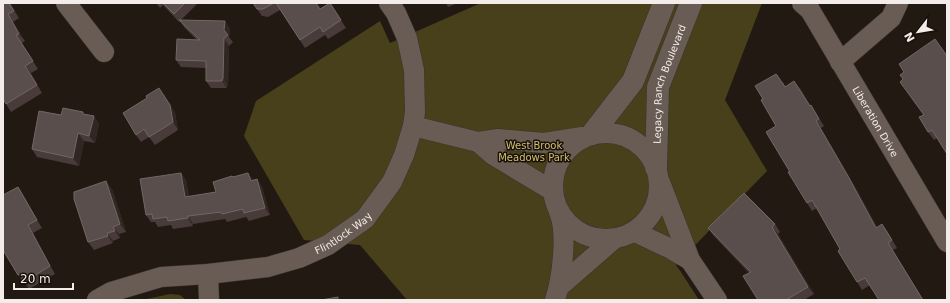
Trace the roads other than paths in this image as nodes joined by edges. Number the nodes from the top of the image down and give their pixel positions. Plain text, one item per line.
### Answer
1 (66, 3) edge
2 (389, 3) edge
3 (664, 3) edge
4 (691, 3) edge
5 (802, 3) edge
6 (898, 3) edge
7 (104, 52) dead end
8 (840, 62) junction
9 (413, 126) junction
10 (588, 136) junction
11 (478, 142) junction
12 (658, 173) junction
13 (553, 191) junction
14 (559, 211) junction
15 (635, 232) junction
16 (614, 239) junction
17 (947, 242) edge
18 (690, 260) junction
19 (208, 274) junction
20 (558, 293) edge
21 (97, 300) edge
22 (208, 300) edge
23 (717, 300) edge

1 - 7 street
2 - 9 street, Flintlock Way
3 - 10 street
4 - 12 street, Legacy Ranch Boulevard
5 - 8 street, Liberation Drive
6 - 8 street
8 - 17 street, Liberation Drive
9 - 11 street
9 - 19 street, Flintlock Way
10 - 11 street
10 - 12 street
10 - 13 street
11 - 13 street
12 - 15 street
12 - 18 street
13 - 14 street
14 - 16 street
14 - 20 street
15 - 16 street
15 - 18 street
16 - 20 street
18 - 23 street
19 - 21 street, Flintlock Way
19 - 22 street

